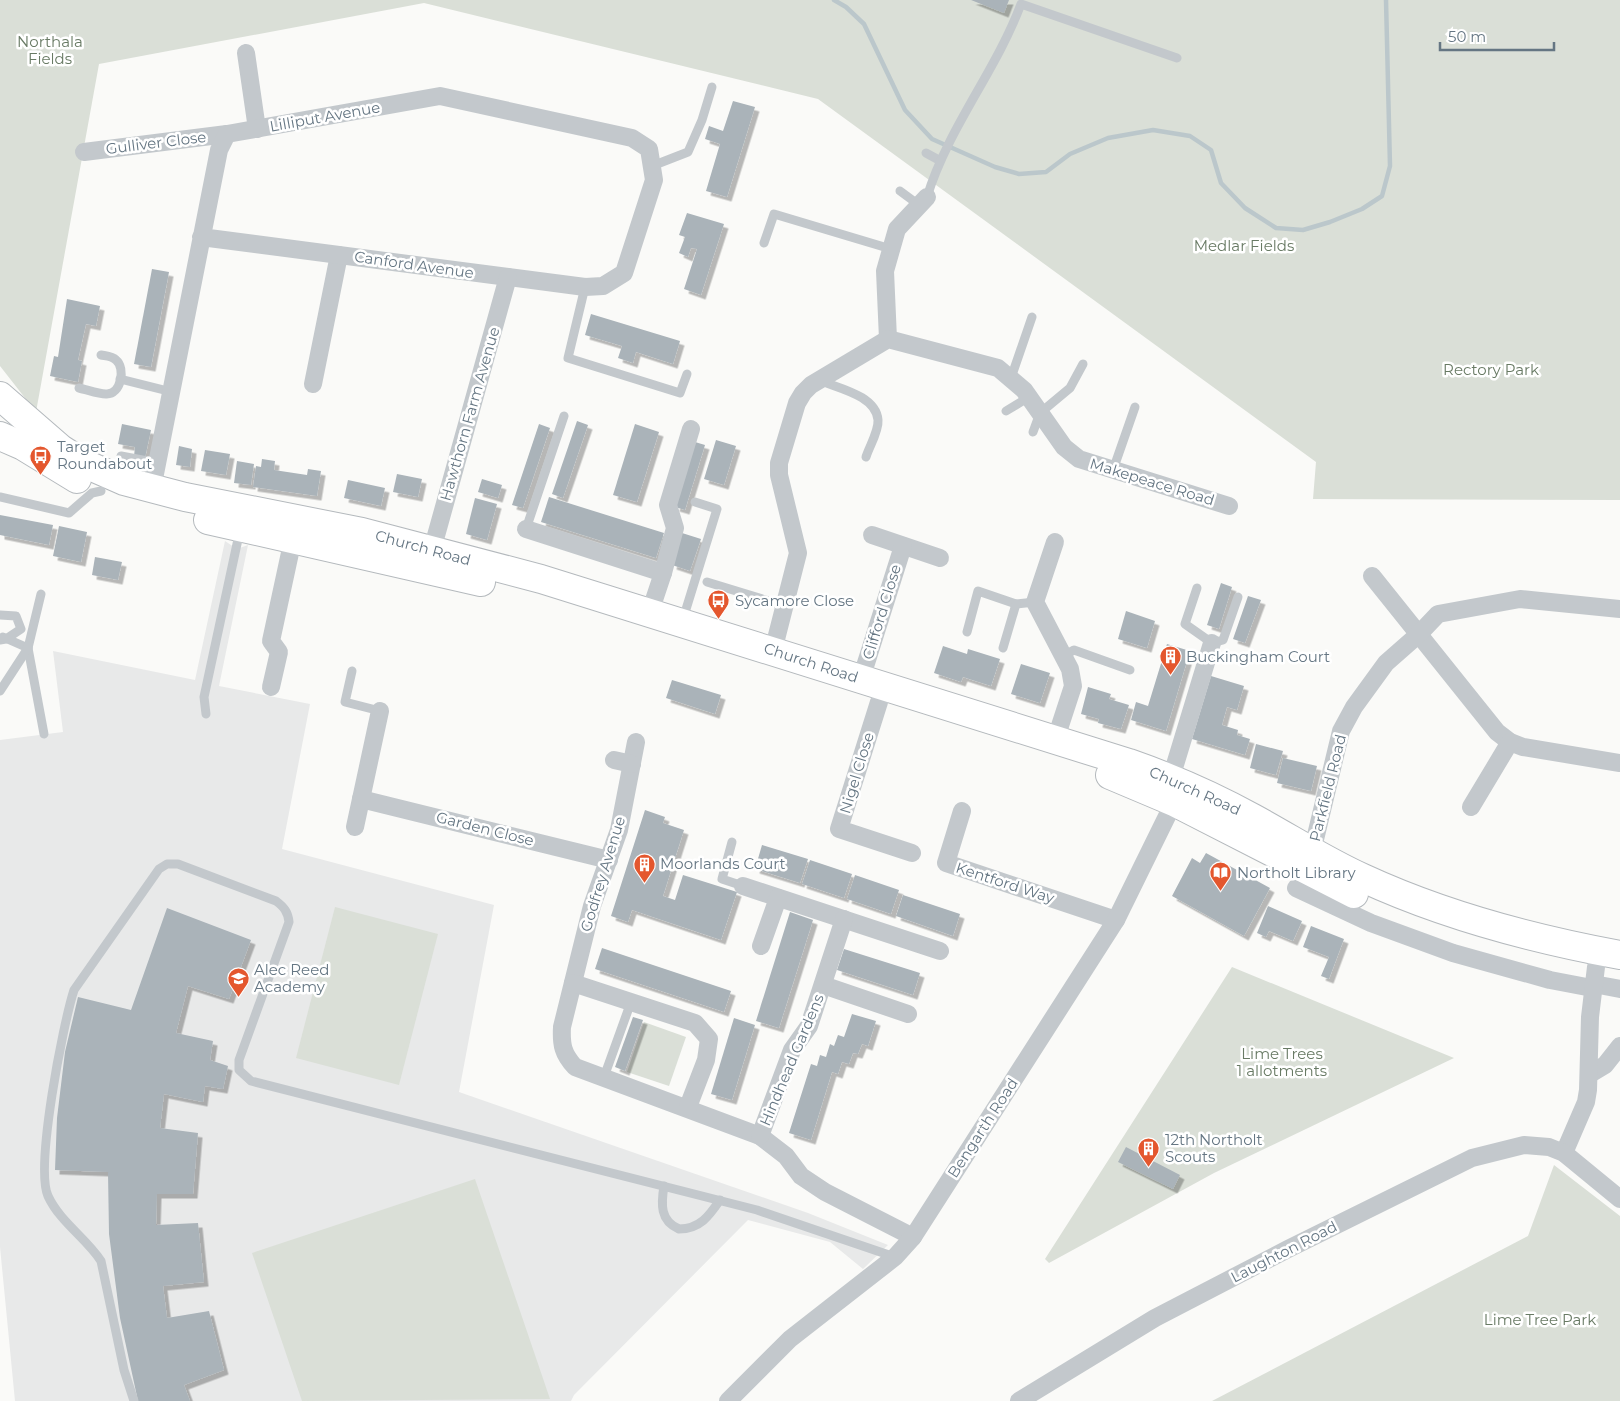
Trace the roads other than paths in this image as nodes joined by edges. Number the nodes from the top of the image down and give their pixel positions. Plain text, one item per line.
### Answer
1 (246, 53) dead end
2 (1177, 58) dead end
3 (712, 87) dead end
4 (257, 129) junction
5 (227, 134) junction
6 (84, 152) dead end
7 (926, 153) dead end
8 (941, 157) junction
9 (652, 166) junction
10 (900, 191) dead end
11 (923, 201) junction
12 (201, 237) junction
13 (764, 243) dead end
14 (891, 249) junction
15 (339, 255) junction
16 (624, 273) joint
17 (508, 278) junction
18 (585, 286) junction
19 (1032, 317) dead end
20 (888, 339) junction
21 (101, 355) dead end
22 (1083, 364) dead end
23 (688, 374) dead end
24 (1011, 378) junction
25 (120, 379) junction
26 (819, 380) junction
27 (313, 384) dead end
28 (79, 388) dead end
29 (172, 392) junction
30 (0, 396) edge
31 (1029, 397) junction
32 (1135, 407) dead end
33 (1006, 411) dead end
34 (1040, 413) junction
35 (564, 416) dead end
36 (692, 429) dead end
37 (1033, 432) dead end
38 (0, 436) edge
39 (121, 456) dead end
40 (866, 457) dead end
41 (158, 463) junction
42 (1113, 470) junction
43 (152, 489) junction
44 (101, 491) junction
45 (0, 497) edge
46 (695, 502) dead end
47 (1230, 506) dead end
48 (240, 527) junction
49 (526, 529) joint
50 (872, 535) dead end
51 (293, 539) junction
52 (1056, 542) dead end
53 (903, 546) junction
54 (432, 550) junction
55 (940, 558) dead end
56 (663, 573) junction
57 (1372, 576) dead end
58 (707, 582) dead end
59 (1197, 588) dead end
60 (41, 594) dead end
61 (1238, 598) dead end
62 (1035, 602) junction
63 (1016, 604) junction
64 (785, 606) junction
65 (1620, 609) edge
66 (650, 612) junction
67 (0, 615) edge
68 (682, 622) junction
69 (967, 632) dead end
70 (1419, 634) junction
71 (2, 638) edge
72 (1212, 643) junction
73 (28, 648) junction
74 (1003, 648) dead end
75 (773, 651) junction
76 (1063, 656) junction
77 (1130, 670) dead end
78 (352, 672) dead end
79 (861, 679) junction
80 (271, 687) dead end
81 (0, 691) edge
82 (879, 702) junction
83 (380, 711) joint
84 (206, 714) dead end
85 (44, 734) dead end
86 (1055, 741) junction
87 (636, 742) dead end
88 (1510, 742) junction
89 (614, 760) dead end
90 (1620, 763) edge
91 (632, 764) junction
92 (1173, 782) junction
93 (362, 799) junction
94 (1471, 807) dead end
95 (962, 811) dead end
96 (355, 827) dead end
97 (732, 842) dead end
98 (912, 852) dead end
99 (1312, 852) junction
100 (609, 860) junction
101 (743, 886) joint
102 (1296, 888) dead end
103 (778, 898) junction
104 (844, 919) junction
105 (1116, 920) junction
106 (761, 946) dead end
107 (940, 951) dead end
108 (1620, 955) edge
109 (1603, 975) edge
110 (573, 983) junction
111 (823, 985) junction
112 (1620, 989) edge
113 (631, 1002) junction
114 (908, 1014) dead end
115 (1620, 1046) edge
116 (1590, 1074) junction
117 (604, 1077) junction
118 (688, 1107) junction
119 (760, 1136) junction
120 (1564, 1153) junction
121 (664, 1186) junction
122 (1620, 1199) edge
123 (720, 1200) junction
124 (913, 1237) junction
125 (895, 1257) junction
126 (134, 1401) edge
127 (728, 1401) edge
128 (1019, 1401) edge

1 - 4 street
2 - 8 lane
3 - 9 lane
4 - 5 street, Lilliput Avenue
4 - 9 street, Lilliput Avenue
5 - 6 street, Gulliver Close
5 - 12 street
7 - 8 lane
8 - 11 lane
9 - 16 street, Lilliput Avenue
10 - 11 lane
11 - 14 street
12 - 15 street, Canford Avenue
12 - 29 street
13 - 14 lane
14 - 20 street
15 - 17 street, Canford Avenue
15 - 27 street
16 - 18 street, Canford Avenue
17 - 18 street, Canford Avenue
17 - 54 street, Hawthorn Farm Avenue
18 - 23 lane
19 - 24 lane
20 - 24 street, Makepeace Road
20 - 26 street
21 - 25 lane
22 - 34 lane
24 - 31 street, Makepeace Road
25 - 28 lane
25 - 29 lane
26 - 40 lane
26 - 64 street
29 - 41 street
30 - 43 highway, Church Road
31 - 33 lane
31 - 34 street, Makepeace Road
32 - 42 lane
34 - 37 lane
34 - 42 street, Makepeace Road
35 - 49 lane
36 - 56 street
38 - 44 highway, Church Road
39 - 41 lane
41 - 43 street
42 - 47 street, Makepeace Road
43 - 54 highway, Church Road
44 - 45 lane
44 - 48 highway, Church Road
46 - 68 lane
48 - 51 highway, Church Road
48 - 84 lane
49 - 56 street
50 - 53 street, Clifford Close
51 - 80 street
51 - 82 highway, Church Road
52 - 62 street
53 - 55 street, Clifford Close
53 - 79 street, Clifford Close
54 - 66 highway, Church Road
56 - 66 street
57 - 70 street
58 - 64 lane
59 - 72 lane
60 - 73 lane
61 - 72 lane
62 - 63 lane
62 - 76 street
63 - 69 lane
63 - 74 lane
64 - 75 street
65 - 70 street, Parkfield Road
66 - 68 highway, Church Road
67 - 71 lane
68 - 75 highway, Church Road
70 - 88 street
70 - 99 street, Parkfield Road
71 - 73 lane
72 - 92 street, Bengarth Road
73 - 81 lane
73 - 85 lane
75 - 79 highway, Church Road
76 - 77 lane
76 - 86 street
78 - 83 lane
79 - 86 highway, Church Road
82 - 92 highway, Church Road
82 - 98 street, Nigel Close
83 - 93 street
86 - 92 highway, Church Road
87 - 91 street, Godfrey Avenue
88 - 90 street
88 - 94 street
89 - 91 street
91 - 100 street, Godfrey Avenue
92 - 99 highway, Church Road
92 - 105 street, Bengarth Road
92 - 109 highway, Church Road
93 - 96 street
93 - 100 street, Garden Close
95 - 105 street, Kentford Way
97 - 101 lane
99 - 108 highway, Church Road
100 - 110 street, Godfrey Avenue
101 - 103 street
102 - 109 street, Church Road
103 - 104 street
103 - 106 street
104 - 107 street
104 - 111 street, Hindhead Gardens
105 - 124 street, Bengarth Road
109 - 112 street, Church Road
109 - 116 street
110 - 113 street
110 - 117 street, Godfrey Avenue
111 - 114 street, Hindhead Gardens
111 - 119 street, Hindhead Gardens
113 - 117 lane
113 - 118 street
115 - 116 street
116 - 120 street
117 - 118 street, Godfrey Avenue
118 - 119 street, Godfrey Avenue
119 - 124 street, Godfrey Avenue
120 - 122 street
120 - 128 street, Laughton Road
121 - 123 lane
121 - 123 lane
121 - 126 lane
123 - 125 lane
124 - 125 street, Bengarth Road
125 - 127 street, Bengarth Road

